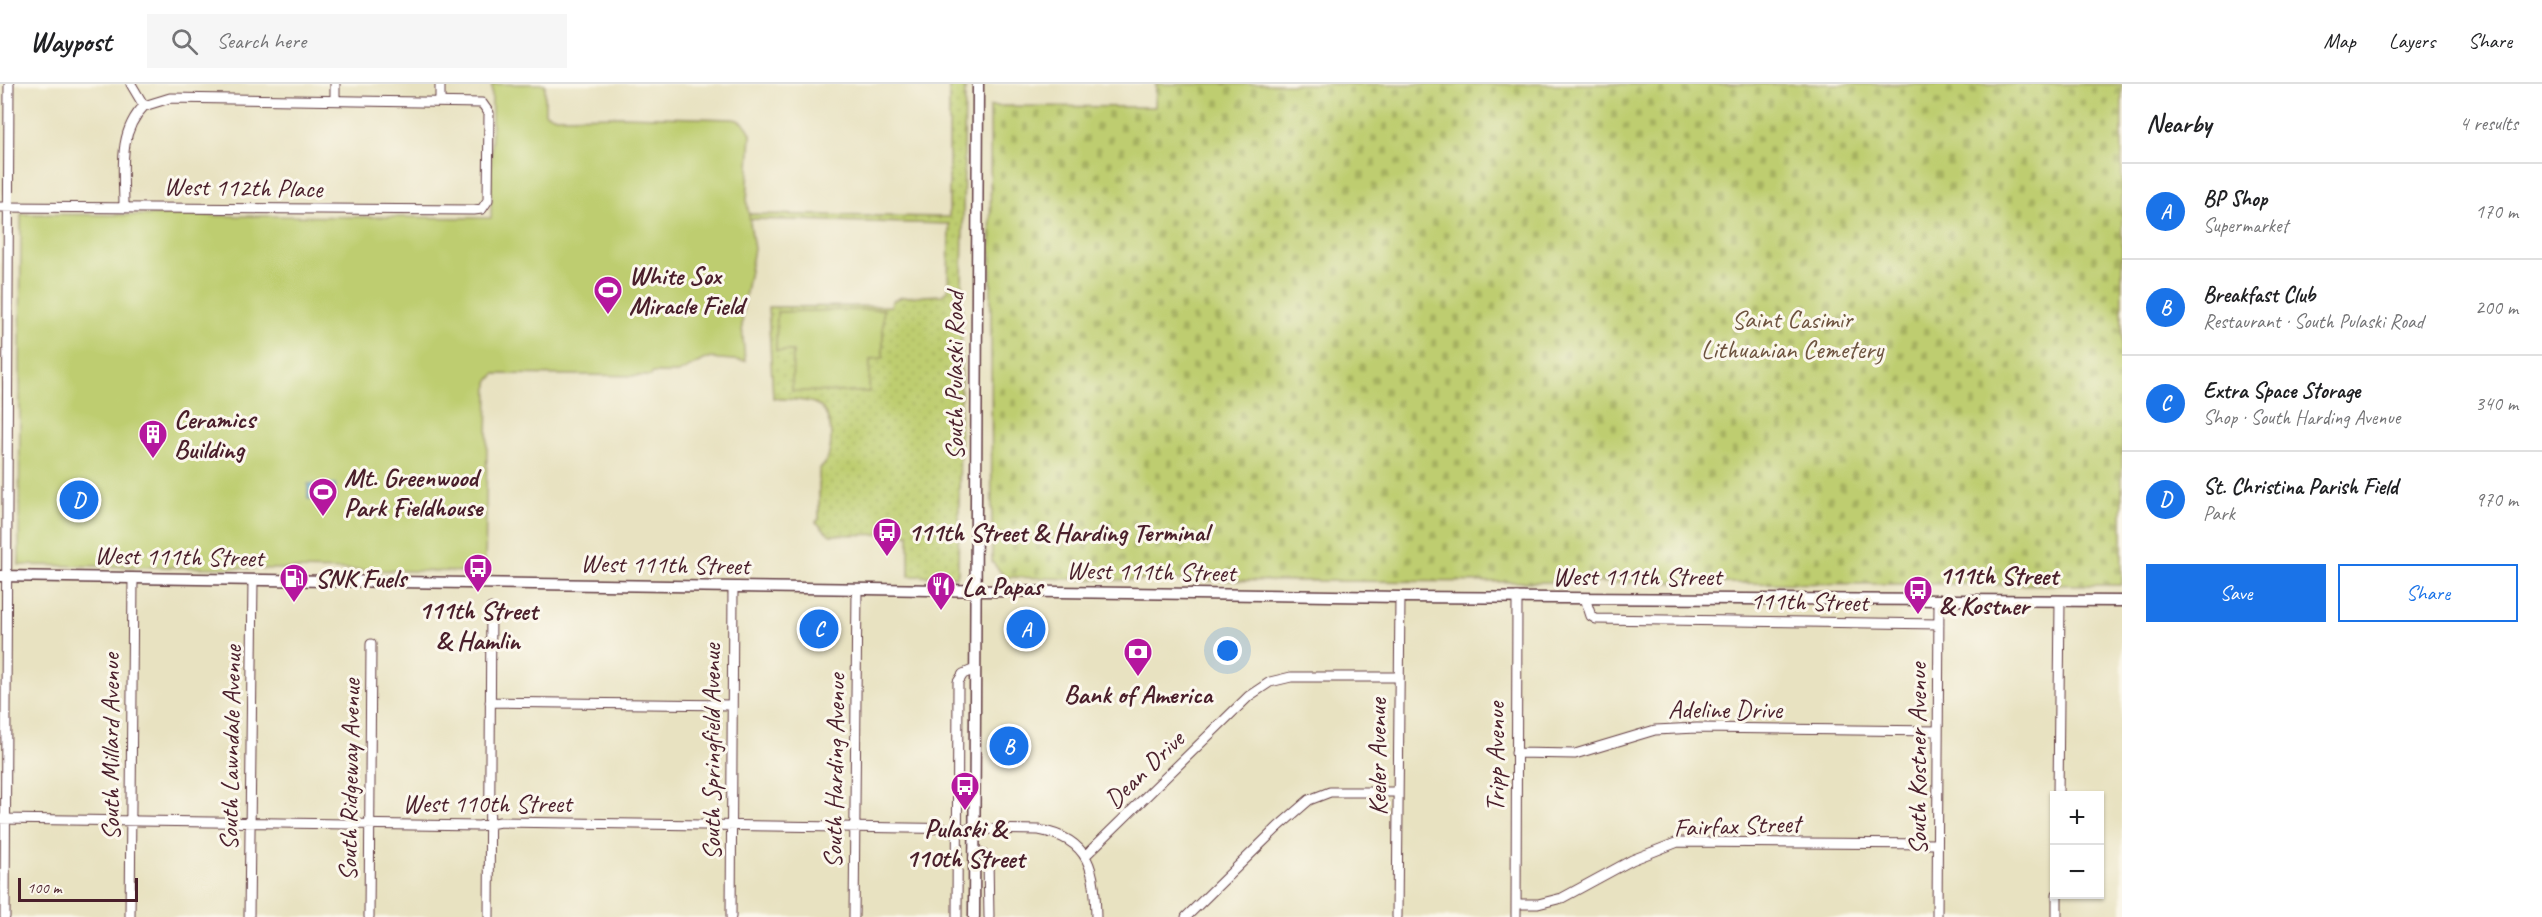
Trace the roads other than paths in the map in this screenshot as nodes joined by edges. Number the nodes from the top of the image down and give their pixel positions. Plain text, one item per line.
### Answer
1 (9, 84) edge
2 (130, 84) edge
3 (335, 84) edge
4 (440, 84) edge
5 (978, 84) edge
6 (335, 99) junction
7 (440, 101) junction
8 (144, 106) junction
9 (4, 207) edge
10 (124, 207) junction
11 (4, 576) edge
12 (133, 578) junction
13 (253, 580) junction
14 (733, 587) junction
15 (857, 589) junction
16 (975, 591) junction
17 (1400, 597) junction
18 (1517, 597) junction
19 (1585, 597) junction
20 (1939, 601) junction
21 (2060, 601) junction
22 (2122, 601) edge
23 (491, 608) dead end
24 (1939, 624) junction
25 (371, 644) dead end
26 (975, 669) junction
27 (1399, 677) junction
28 (490, 702) junction
29 (732, 705) junction
30 (1938, 731) junction
31 (1516, 753) junction
32 (2058, 791) edge
33 (1398, 792) junction
34 (3, 819) edge
35 (131, 821) junction
36 (250, 823) junction
37 (490, 824) junction
38 (370, 825) junction
39 (731, 825) junction
40 (855, 826) junction
41 (957, 828) junction
42 (974, 828) junction
43 (1937, 844) junction
44 (974, 851) junction
45 (1086, 855) junction
46 (2057, 899) edge
47 (1516, 904) junction
48 (5, 917) edge
49 (130, 917) edge
50 (249, 917) edge
51 (369, 917) edge
52 (489, 917) edge
53 (731, 917) edge
54 (854, 917) edge
55 (957, 917) edge
56 (974, 917) edge
57 (989, 917) edge
58 (1096, 917) edge
59 (1186, 917) edge
60 (1397, 917) edge
61 (1516, 917) edge
62 (1937, 917) edge
63 (2057, 917) edge

1 - 9 street
2 - 8 street
3 - 6 street
4 - 7 street
5 - 16 main road, South Pulaski Road
6 - 7 street
6 - 8 street
7 - 10 street, West 112th Place
8 - 10 street
9 - 10 street, West 112th Place
9 - 11 street
11 - 12 main road, West 111th Street
11 - 34 street
12 - 13 main road, West 111th Street
12 - 35 street, South Millard Avenue
13 - 14 main road, West 111th Street
13 - 36 street, South Lawndale Avenue
14 - 15 main road, West 111th Street
14 - 29 street, South Springfield Avenue
15 - 16 main road, West 111th Street
15 - 40 street, South Harding Avenue
16 - 17 main road, West 111th Street
16 - 26 main road, South Pulaski Road
17 - 18 main road, West 111th Street
17 - 27 street, Keeler Avenue
18 - 19 main road, West 111th Street
18 - 31 street, Tripp Avenue
19 - 20 main road, West 111th Street
19 - 24 street, 111th Street
20 - 21 main road, West 111th Street
20 - 24 street, South Kostner Avenue
21 - 22 main road, West 111th Street
21 - 32 street
23 - 28 street
24 - 30 street, South Kostner Avenue
25 - 38 street, South Ridgeway Avenue
26 - 41 street
26 - 42 main road, South Pulaski Road
27 - 33 street, Keeler Avenue
27 - 45 street, Dean Drive
28 - 29 street
28 - 37 street
29 - 39 street, South Springfield Avenue
30 - 31 street, Adeline Drive
30 - 43 street, South Kostner Avenue
31 - 47 street, Tripp Avenue
33 - 59 street
33 - 60 street, Keeler Avenue
34 - 35 street, West 110th Street
34 - 48 street
35 - 36 street, West 110th Street
35 - 49 street, South Millard Avenue
36 - 38 street, West 110th Street
36 - 50 street, South Lawndale Avenue
37 - 38 street, West 110th Street
37 - 39 street, West 110th Street
37 - 52 street
38 - 51 street, South Ridgeway Avenue
39 - 40 street, West 110th Street
39 - 53 street, South Springfield Avenue
40 - 41 street, West 110th Street
40 - 54 street, South Harding Avenue
41 - 42 street, West 110th Street
41 - 55 street
42 - 44 main road, South Pulaski Road
42 - 45 street, West 110th Street
43 - 47 street, Fairfax Street
43 - 62 street, South Kostner Avenue
44 - 56 main road, South Pulaski Road
44 - 57 street
45 - 58 street
46 - 63 street
47 - 61 street, Tripp Avenue

